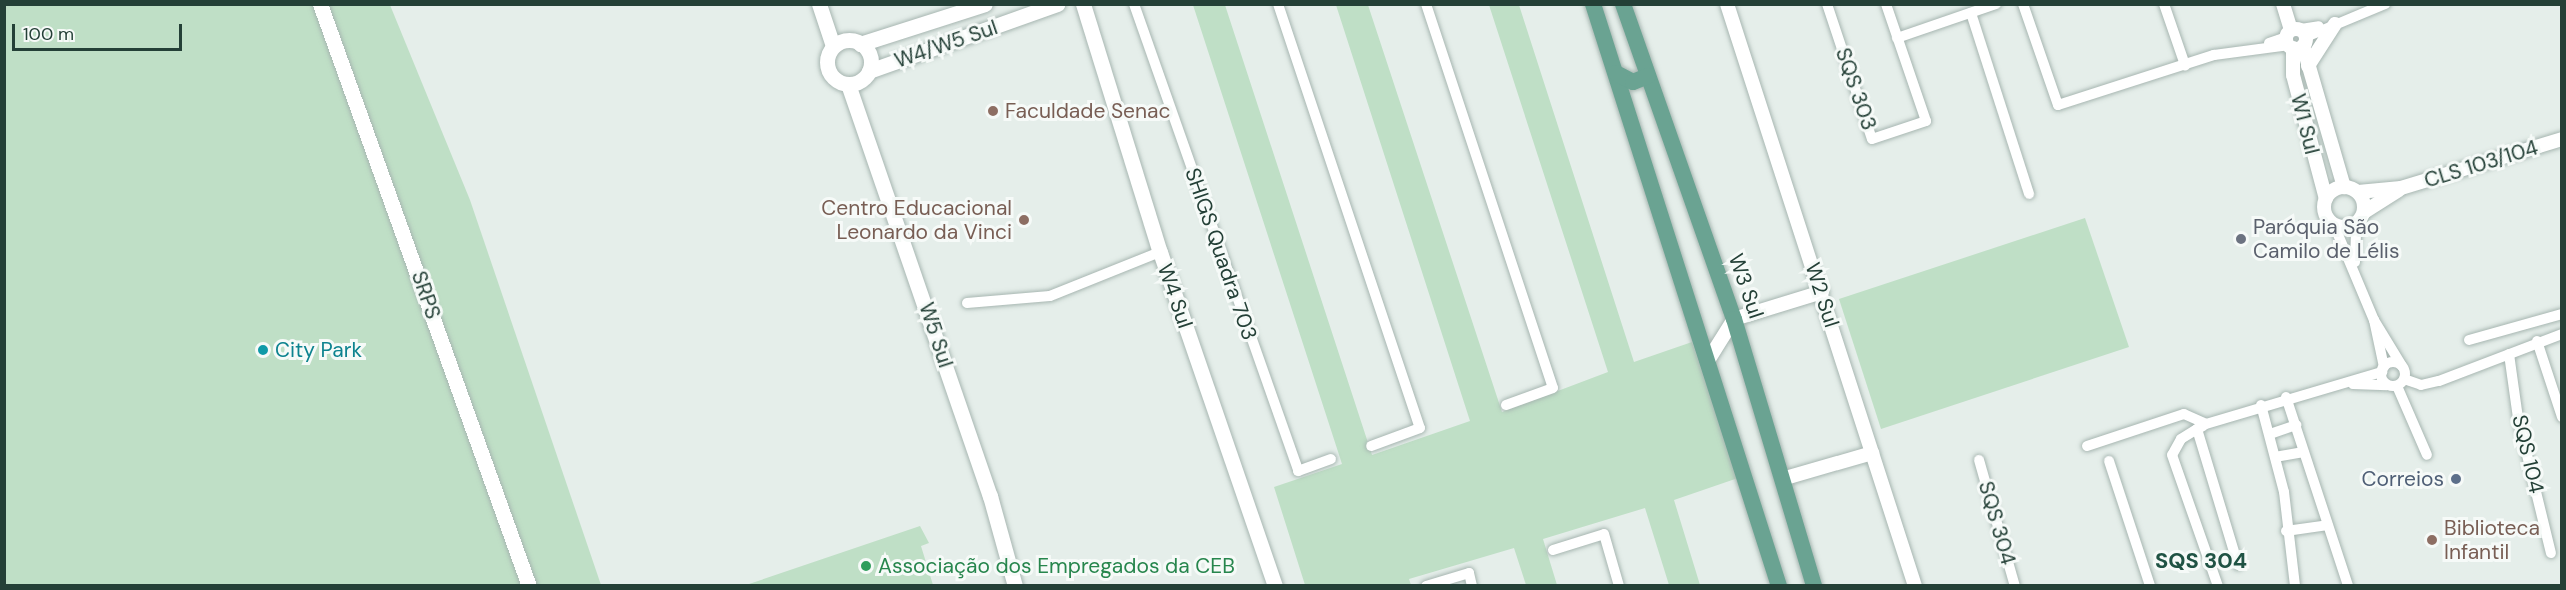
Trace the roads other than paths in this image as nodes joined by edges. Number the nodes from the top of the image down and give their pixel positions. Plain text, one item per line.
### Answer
1 (320, 4) edge
2 (819, 4) edge
3 (985, 4) edge
4 (1057, 4) edge
5 (1083, 4) edge
6 (1134, 4) edge
7 (1278, 4) edge
8 (1426, 4) edge
9 (1593, 4) edge
10 (1623, 4) edge
11 (1727, 4) edge
12 (1827, 4) edge
13 (1886, 4) edge
14 (1996, 4) edge
15 (2023, 4) edge
16 (2164, 4) edge
17 (2283, 4) edge
18 (2290, 4) edge
19 (2385, 4) edge
20 (1971, 13) junction
21 (2335, 24) junction
22 (1897, 38) junction
23 (2296, 38) junction
24 (832, 43) junction
25 (860, 44) junction
26 (2185, 65) junction
27 (2307, 68) junction
28 (869, 71) junction
29 (1616, 74) junction
30 (1648, 76) junction
31 (849, 87) junction
32 (2562, 139) edge
33 (2344, 187) junction
34 (2401, 188) junction
35 (2358, 192) junction
36 (2029, 194) dead end
37 (2326, 199) junction
38 (2364, 212) junction
39 (2356, 224) junction
40 (2334, 225) junction
41 (1160, 252) junction
42 (2355, 265) junction
43 (1822, 292) junction
44 (967, 303) dead end
45 (2562, 314) edge
46 (1734, 319) junction
47 (2374, 320) junction
48 (2562, 334) edge
49 (2469, 340) dead end
50 (2537, 341) junction
51 (2509, 354) junction
52 (1709, 359) junction
53 (2402, 366) junction
54 (2383, 369) junction
55 (2340, 383) junction
56 (2396, 383) junction
57 (2286, 397) junction
58 (1506, 405) dead end
59 (2261, 405) junction
60 (2562, 417) edge
61 (2296, 425) junction
62 (2202, 426) junction
63 (2270, 434) junction
64 (1371, 446) dead end
65 (2087, 446) dead end
66 (2304, 452) junction
67 (1872, 453) junction
68 (2427, 455) dead end
69 (2275, 457) junction
70 (1331, 459) dead end
71 (1978, 460) dead end
72 (2109, 461) dead end
73 (1782, 479) junction
74 (2328, 525) junction
75 (2286, 531) junction
76 (1553, 550) dead end
77 (2551, 553) dead end
78 (2238, 565) dead end
79 (529, 585) edge
80 (1015, 585) edge
81 (1275, 585) edge
82 (1426, 585) edge
83 (1472, 585) edge
84 (1619, 585) edge
85 (1779, 585) edge
86 (1814, 585) edge
87 (1915, 585) edge
88 (2015, 585) edge
89 (2150, 585) edge
90 (2218, 585) edge
91 (2295, 585) edge
92 (2348, 585) edge

1 - 79 main road, SRPS
2 - 24 main road
3 - 25 main road, W4/W5 Sul
4 - 28 main road, W4/W5 Sul
5 - 41 main road, W4 Sul
6 - 70 street, SHIGS Quadra 703
7 - 64 street
8 - 58 street
9 - 29 main road
10 - 30 main road, W3 Sul
11 - 43 street, W2 Sul
12 - 22 street, SQS 303
13 - 22 street, SQS 303
14 - 20 street
15 - 26 street
16 - 26 street
17 - 23 street, W1 Sul
18 - 23 street, W1 Sul
19 - 21 street
20 - 22 street
20 - 36 street
21 - 23 street
21 - 27 street
23 - 26 street
23 - 27 street, W1 Sul
23 - 37 street, W1 Sul
24 - 25 main road
24 - 31 main road
25 - 28 main road
27 - 33 street, W1 Sul
28 - 31 main road
29 - 30 main road
29 - 52 main road
30 - 46 main road, W3 Sul
31 - 80 main road, W5 Sul
32 - 34 street, CLS 103/104
33 - 35 street
33 - 37 street
34 - 35 street, CLS 103/104
34 - 38 street, CLS 103/104
35 - 38 street
37 - 40 street
38 - 39 street
39 - 40 street
39 - 42 street
40 - 42 street
41 - 44 street
41 - 81 main road, W4 Sul
42 - 47 street
43 - 46 street
43 - 67 street, W2 Sul
45 - 49 street
46 - 52 street
46 - 73 main road, W3 Sul
47 - 53 street
47 - 54 street
48 - 50 street
50 - 51 street
50 - 60 street, SQS 104
51 - 56 street
51 - 77 street, SQS 104
52 - 85 main road
53 - 54 street
53 - 56 street
54 - 55 street
54 - 56 street
55 - 56 street
55 - 57 street
56 - 68 street
57 - 59 street
57 - 61 street
59 - 62 street
59 - 63 street
61 - 63 street
61 - 66 street
62 - 65 street
62 - 78 street
62 - 90 street
63 - 69 street
66 - 69 street
66 - 74 street
67 - 73 street
67 - 87 street, W2 Sul
69 - 75 street
71 - 88 street, SQS 304
72 - 89 street
73 - 86 main road, W3 Sul
74 - 75 street
74 - 92 street
75 - 91 street
76 - 84 street
82 - 83 street

